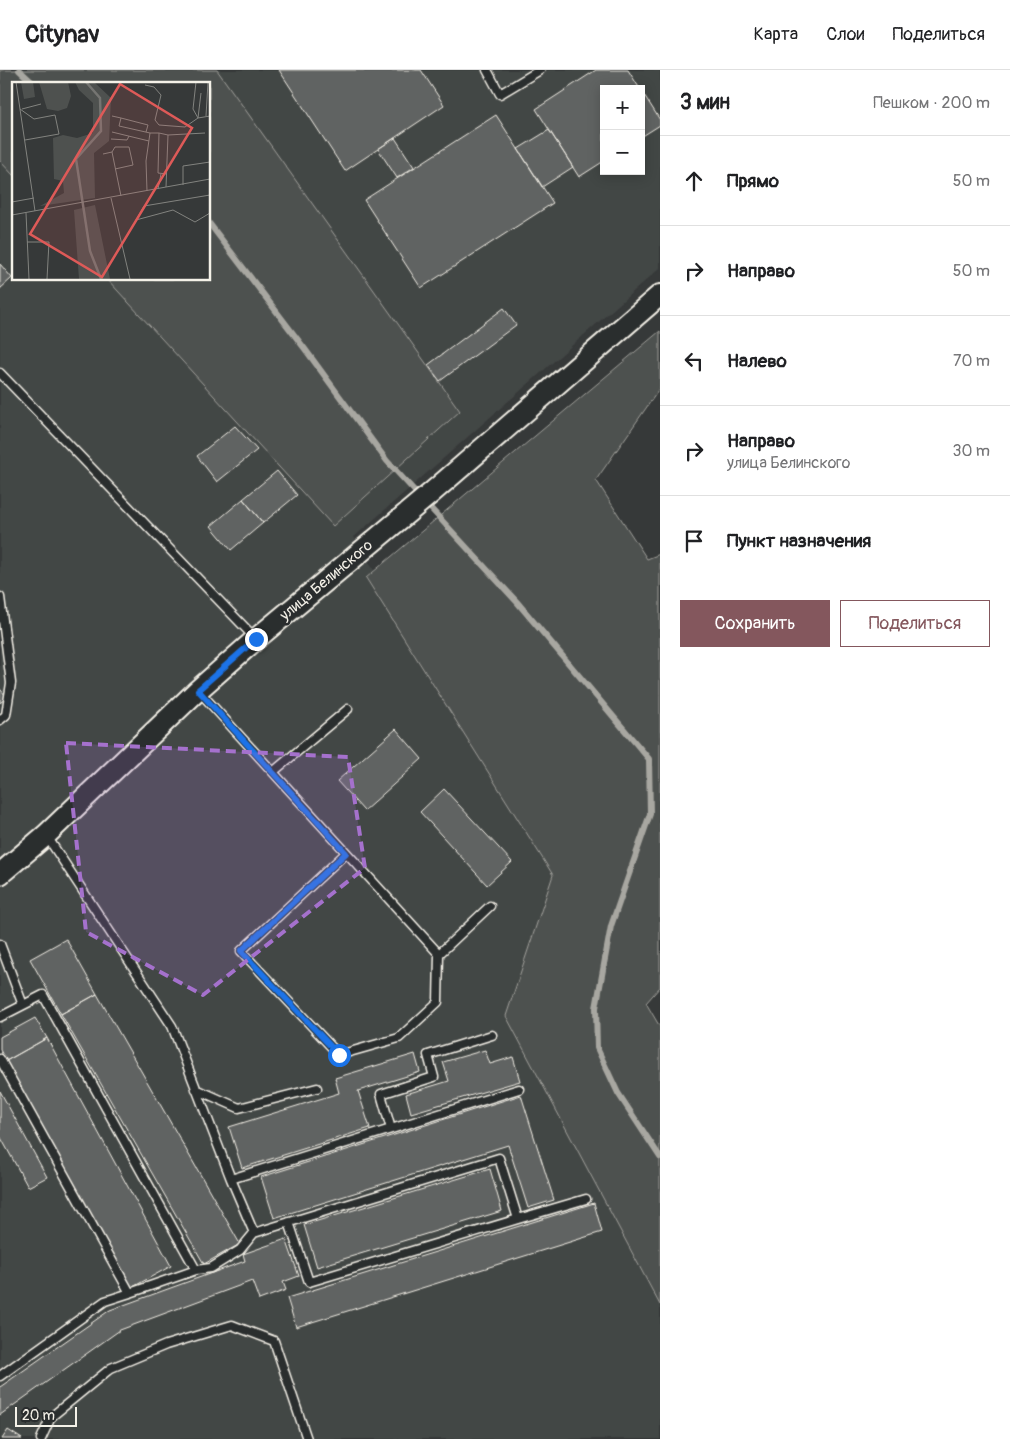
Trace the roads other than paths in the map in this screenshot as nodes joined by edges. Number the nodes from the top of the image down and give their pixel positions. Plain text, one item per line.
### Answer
1 (487, 70) edge
2 (540, 70) edge
3 (660, 295) edge
4 (0, 373) edge
5 (0, 597) edge
6 (256, 639) junction
7 (198, 690) junction
8 (348, 709) dead end
9 (0, 720) edge
10 (273, 772) junction
11 (46, 836) junction
12 (346, 853) junction
13 (0, 874) edge
14 (490, 906) dead end
15 (0, 944) edge
16 (439, 954) junction
17 (23, 1005) junction
18 (0, 1017) edge
19 (492, 1035) dead end
20 (0, 1059) edge
21 (317, 1088) dead end
22 (196, 1089) junction
23 (519, 1089) dead end
24 (391, 1129) junction
25 (231, 1179) junction
26 (586, 1198) dead end
27 (518, 1219) junction
28 (289, 1222) junction
29 (254, 1233) junction
30 (196, 1270) junction
31 (130, 1293) junction
32 (0, 1376) edge
33 (41, 1439) edge
34 (307, 1439) edge

1 - 2 lane
3 - 6 street, улица Белинского
4 - 6 lane
5 - 9 lane
6 - 7 street, улица Белинского
7 - 10 lane
7 - 11 street, улица Белинского
8 - 10 lane
10 - 12 lane
11 - 13 street, улица Белинского
11 - 22 lane
12 - 16 lane
12 - 16 lane
14 - 16 lane
15 - 17 lane
17 - 18 lane
17 - 30 lane
19 - 24 lane
20 - 31 lane
21 - 22 lane
22 - 25 lane
23 - 24 lane
24 - 25 lane
25 - 29 lane
26 - 27 lane
27 - 28 lane
27 - 28 lane
28 - 29 lane
29 - 30 lane
30 - 31 lane
31 - 32 lane
33 - 34 lane

